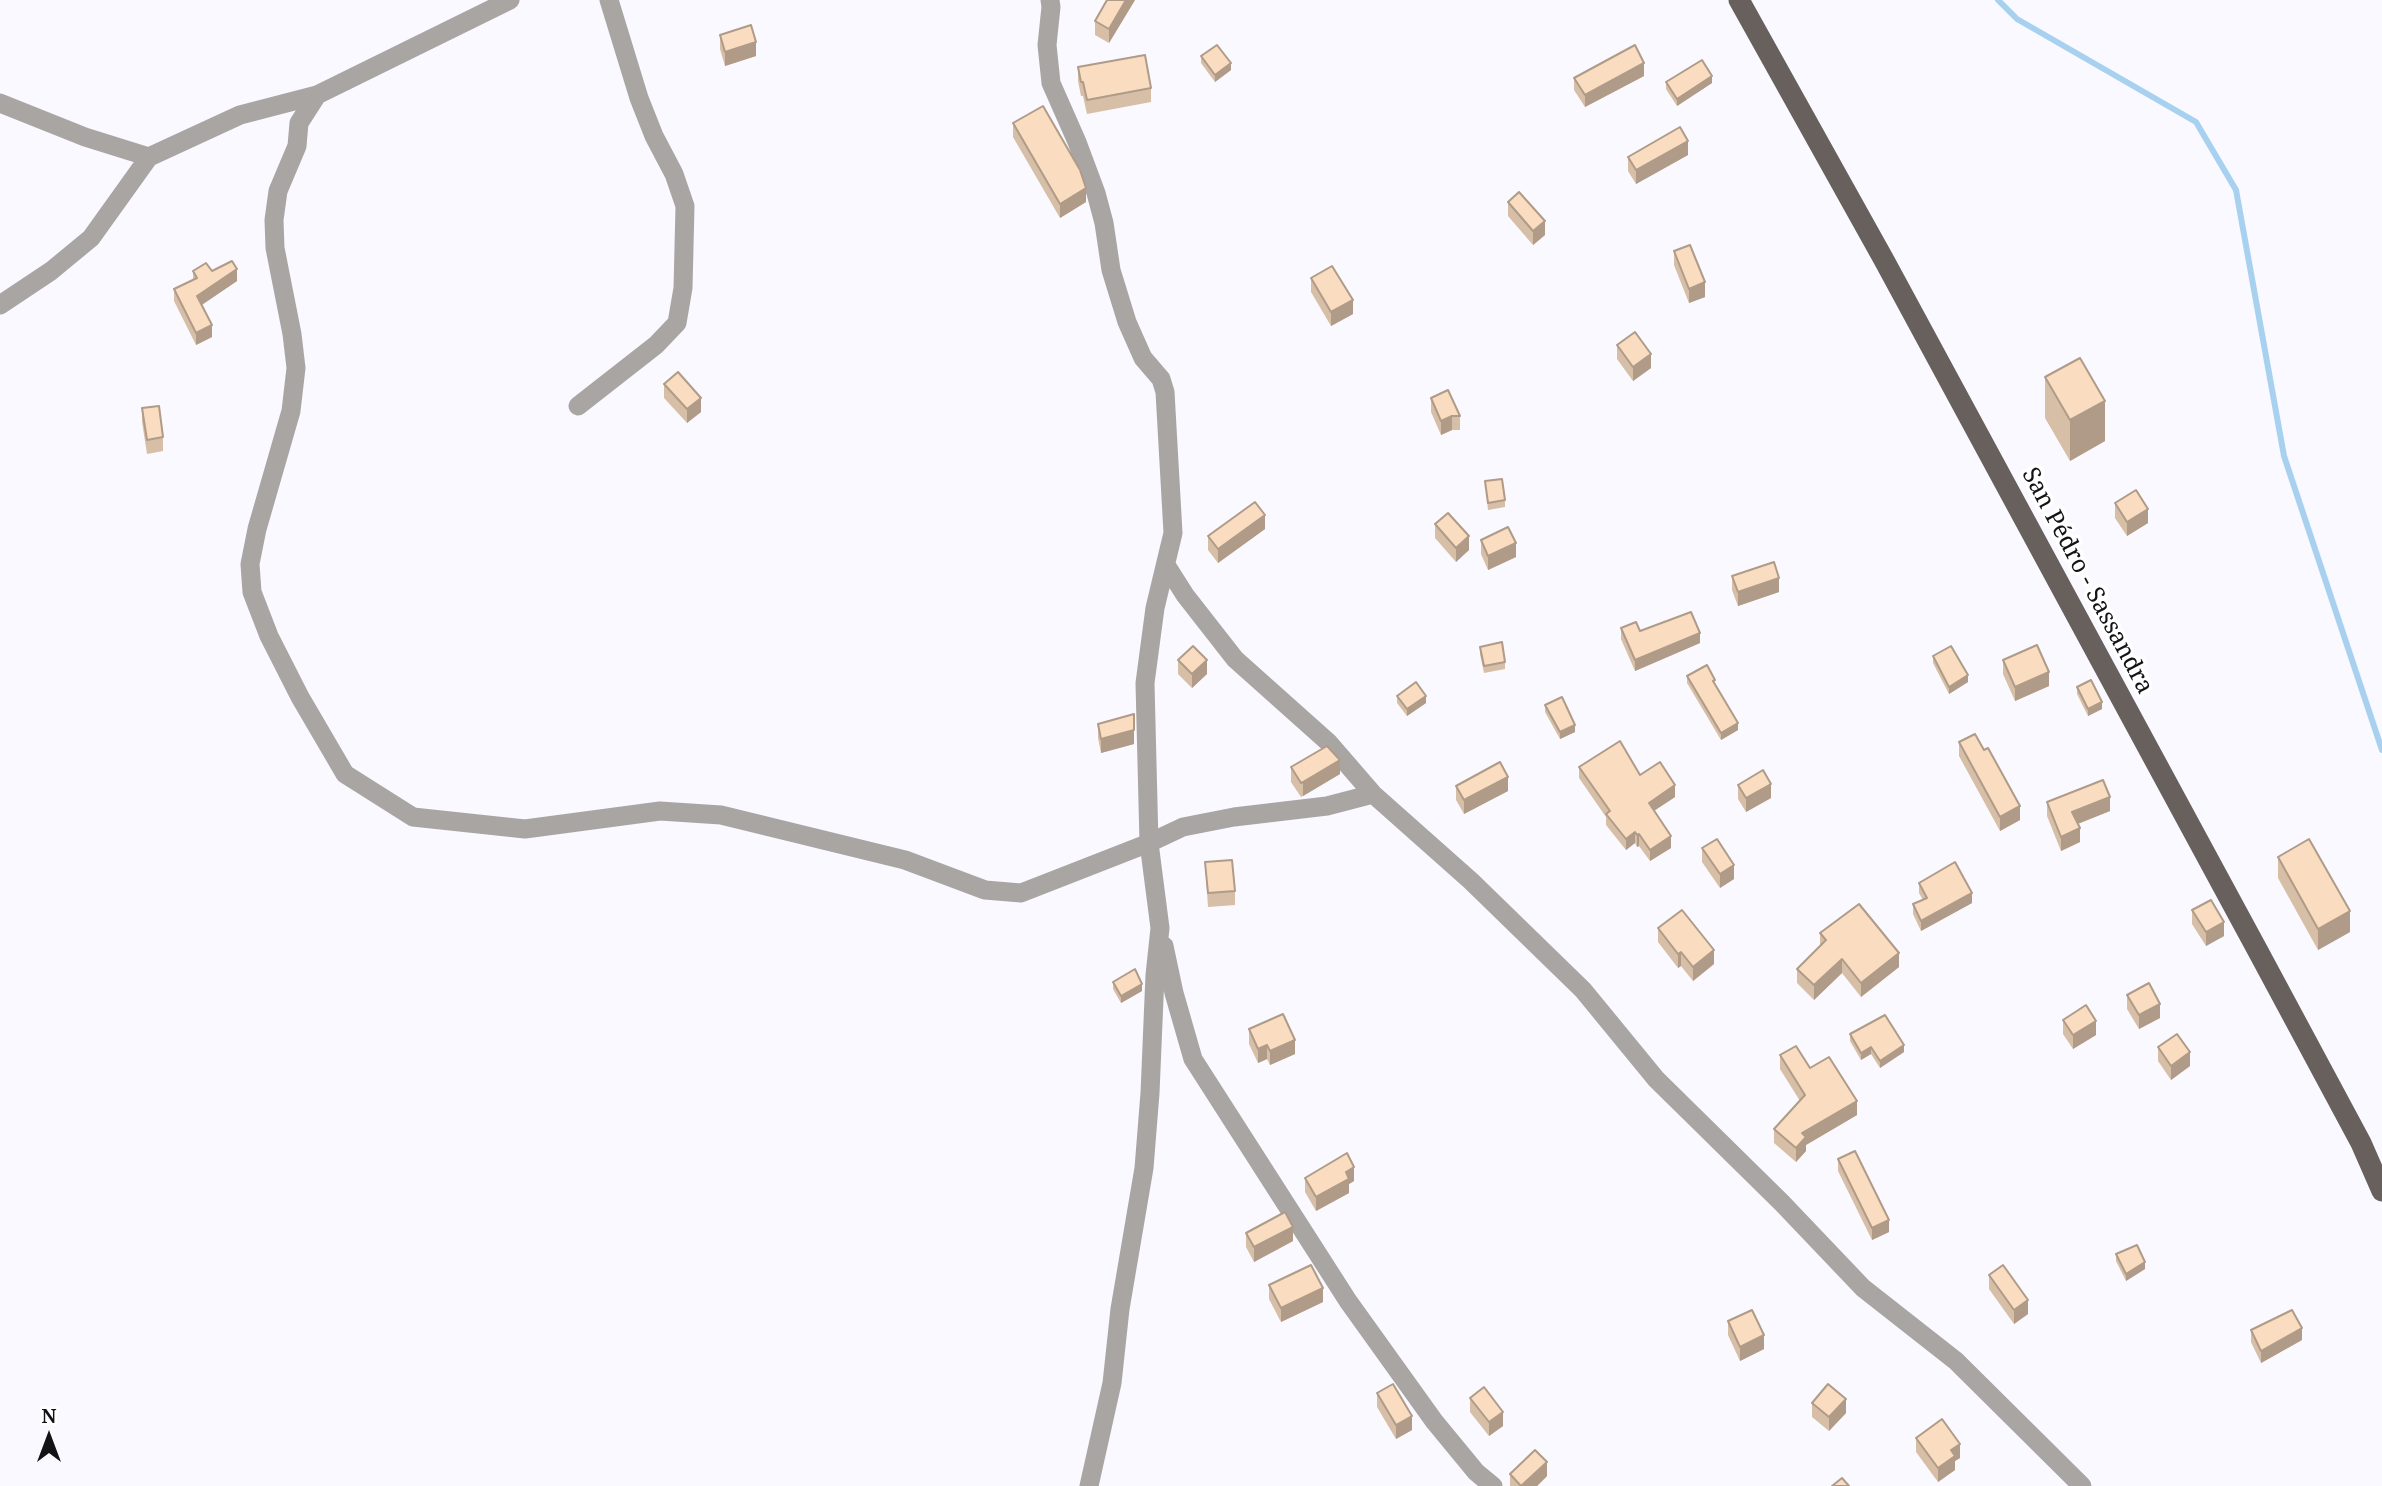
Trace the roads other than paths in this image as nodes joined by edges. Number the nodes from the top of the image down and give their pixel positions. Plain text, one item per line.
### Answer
1 (510, 0) edge
2 (609, 0) edge
3 (1050, 0) edge
4 (1739, 0) edge
5 (317, 95) junction
6 (0, 103) edge
7 (149, 157) junction
8 (0, 305) edge
9 (578, 406) dead end
10 (1166, 565) junction
11 (1373, 794) junction
12 (1149, 843) junction
13 (1160, 928) junction
14 (2382, 1191) edge
15 (1089, 1486) edge
16 (1493, 1486) edge
17 (2082, 1486) edge

1 - 5 street
2 - 9 street
3 - 10 street
4 - 14 main road, San Pédro - Sassandra
5 - 7 street
5 - 12 street
6 - 7 street
7 - 8 street
10 - 11 street
10 - 12 street
11 - 12 street
11 - 17 street
12 - 13 street
13 - 15 street
13 - 16 street

